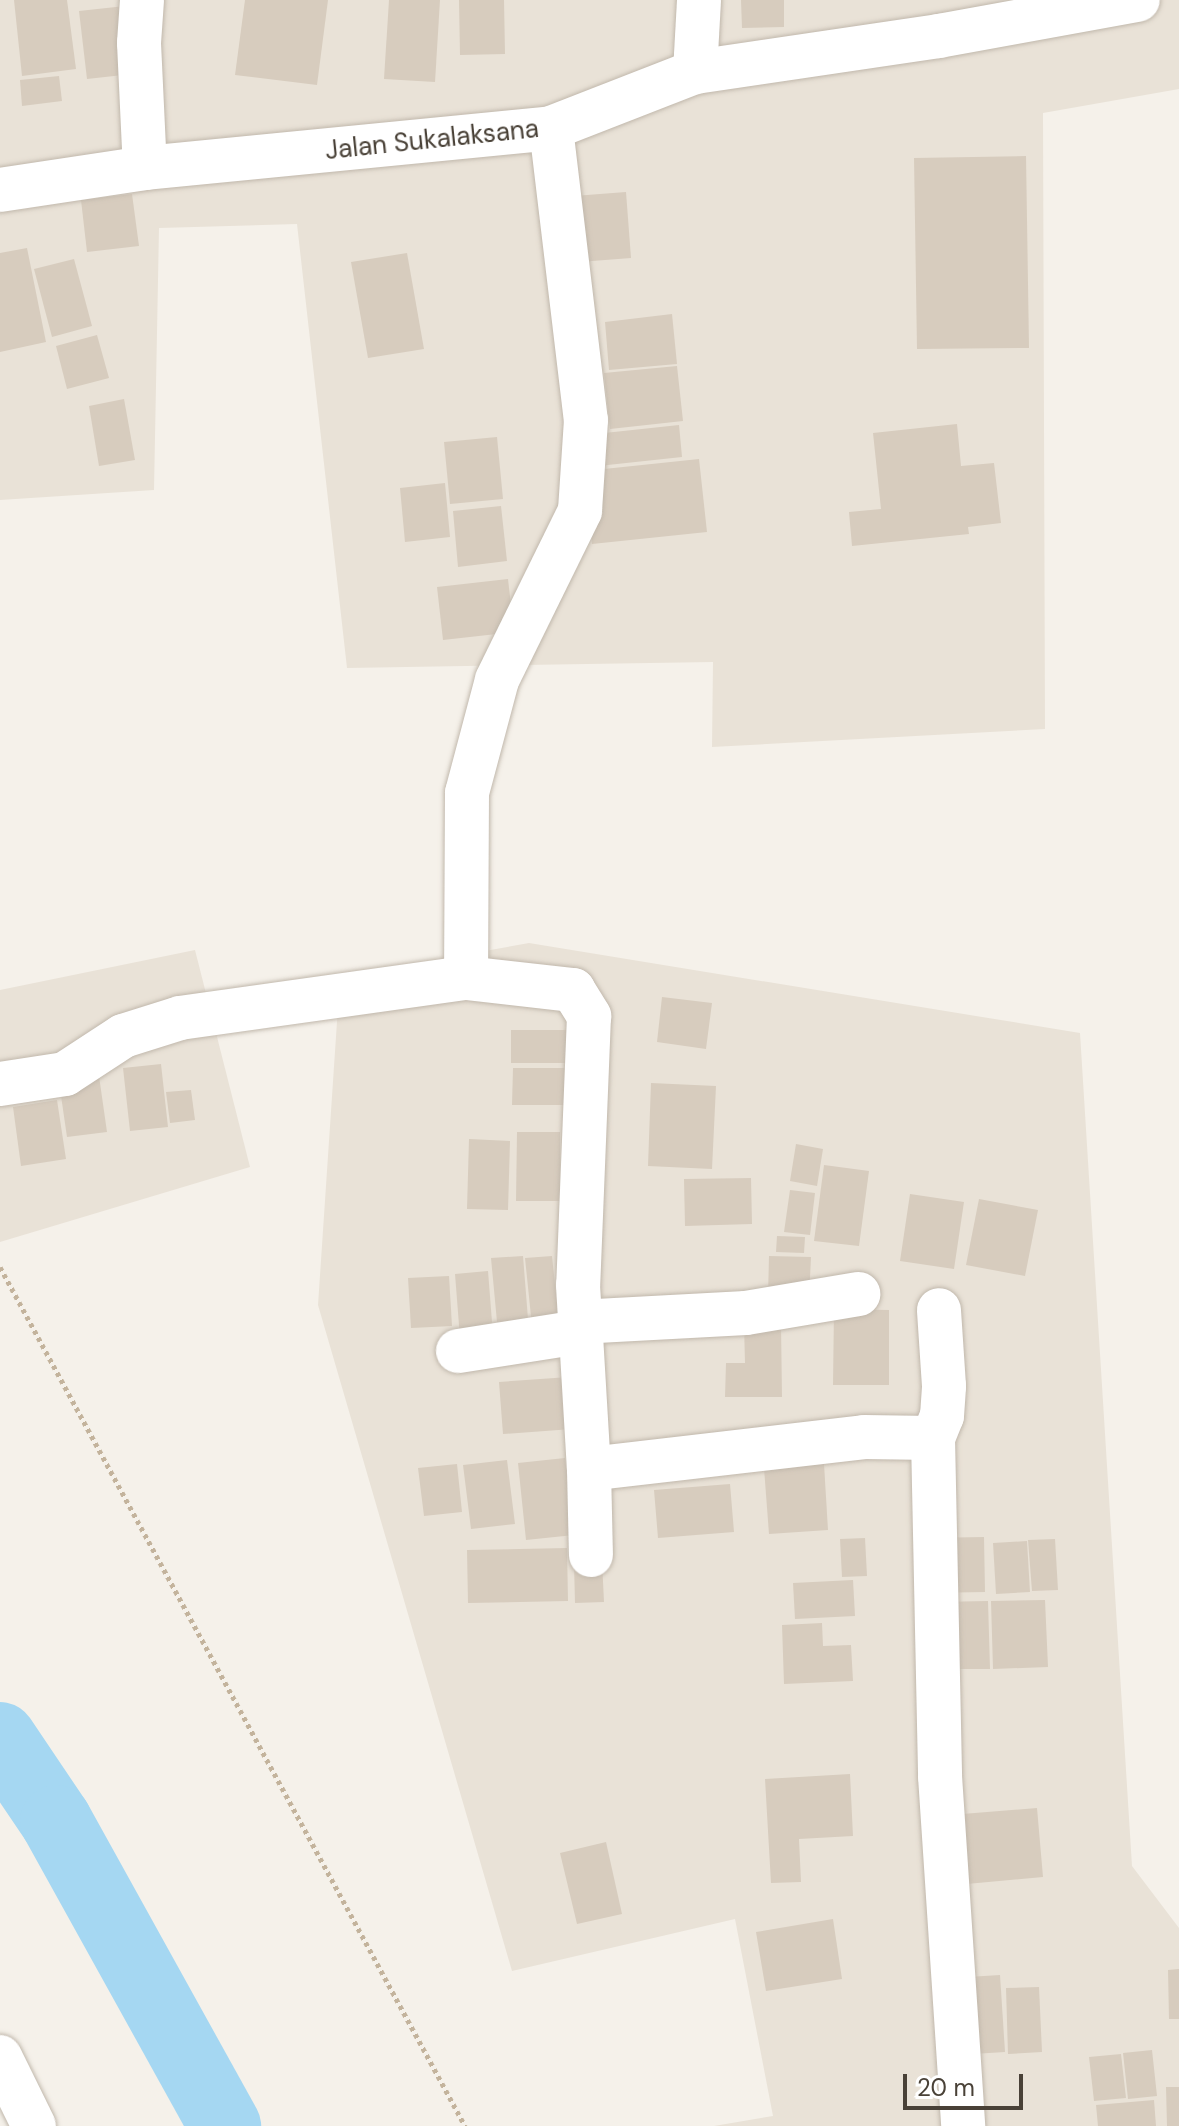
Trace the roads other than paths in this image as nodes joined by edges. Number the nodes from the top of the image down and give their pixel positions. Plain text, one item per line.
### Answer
1 (142, 0) edge
2 (699, 0) edge
3 (1138, 0) edge
4 (940, 18) edge
5 (695, 72) junction
6 (551, 128) junction
7 (145, 168) junction
8 (0, 190) edge
9 (466, 978) junction
10 (0, 1084) edge
11 (858, 1294) dead end
12 (939, 1310) dead end
13 (579, 1327) junction
14 (458, 1351) dead end
15 (933, 1438) junction
16 (589, 1469) junction
17 (591, 1555) dead end
18 (0, 2057) edge
19 (34, 2126) edge
20 (963, 2126) edge

1 - 7 street
2 - 5 street
3 - 4 street, Jalan Sukalaksana
4 - 5 street, Jalan Sukalaksana
5 - 6 street, Jalan Sukalaksana
6 - 7 street, Jalan Sukalaksana
6 - 9 street
7 - 8 street, Jalan Sukalaksana
9 - 10 street
9 - 13 street
11 - 13 street
12 - 15 street
13 - 14 street
13 - 16 street
15 - 16 street
15 - 20 street
16 - 17 street
18 - 19 street

